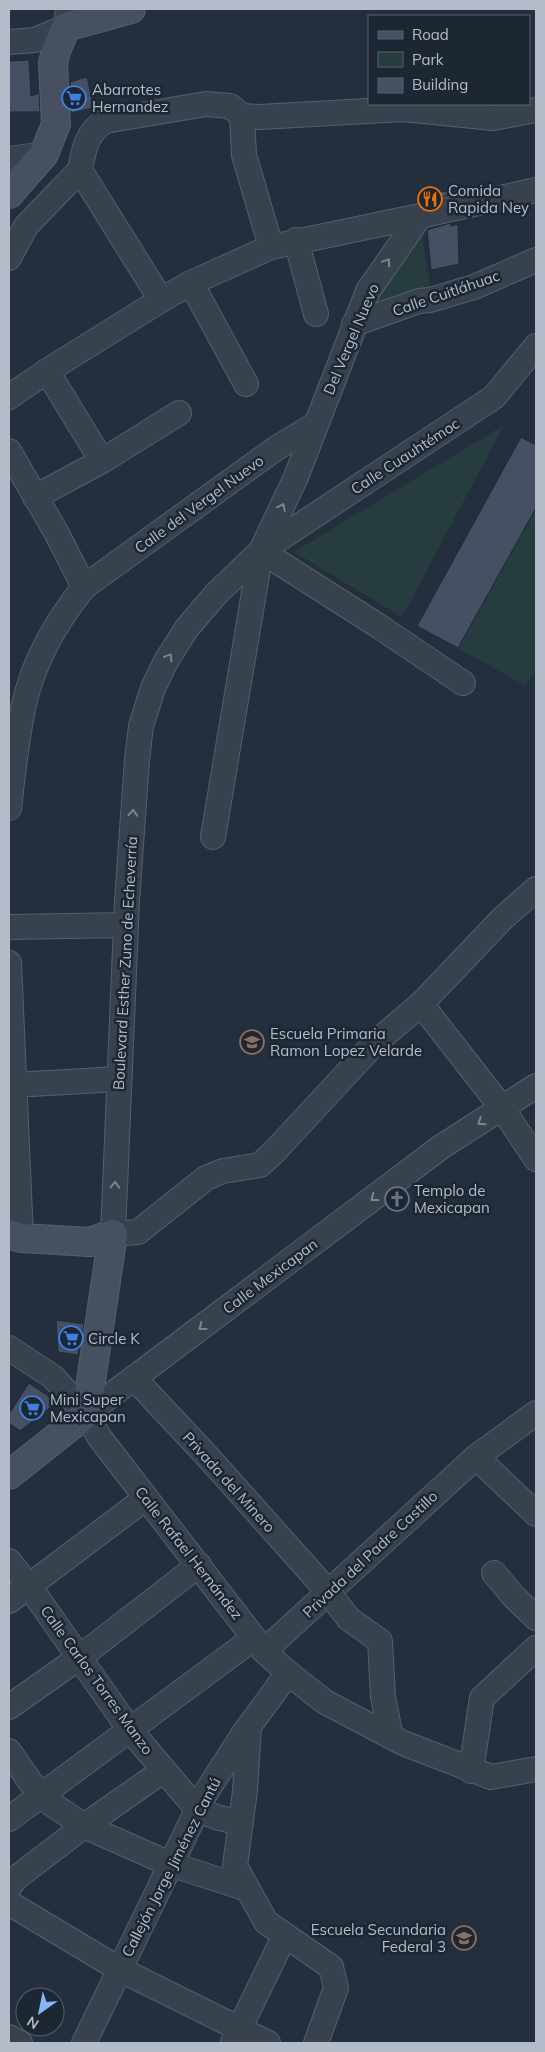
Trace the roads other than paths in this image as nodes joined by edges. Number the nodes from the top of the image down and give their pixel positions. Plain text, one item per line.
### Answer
1 (131, 9) edge
2 (67, 18) edge
3 (9, 42) edge
4 (536, 110) edge
5 (242, 116) junction
6 (44, 154) junction
7 (9, 159) edge
8 (80, 170) junction
9 (536, 190) edge
10 (9, 194) edge
11 (420, 216) junction
12 (296, 240) junction
13 (271, 247) junction
14 (9, 258) edge
15 (536, 260) edge
16 (191, 282) junction
17 (160, 300) junction
18 (316, 314) dead end
19 (354, 324) junction
20 (536, 346) edge
21 (47, 371) junction
22 (246, 384) dead end
23 (9, 397) edge
24 (179, 413) dead end
25 (316, 424) junction
26 (9, 451) edge
27 (102, 461) junction
28 (35, 497) junction
29 (260, 551) junction
30 (84, 587) junction
31 (463, 683) dead end
32 (9, 808) edge
33 (213, 837) dead end
34 (536, 889) edge
35 (126, 925) junction
36 (9, 927) edge
37 (9, 963) edge
38 (10, 989) edge
39 (421, 1004) junction
40 (119, 1079) junction
41 (13, 1085) junction
42 (536, 1086) edge
43 (502, 1108) junction
44 (536, 1159) edge
45 (113, 1234) junction
46 (15, 1236) edge
47 (9, 1348) edge
48 (134, 1378) junction
49 (86, 1414) junction
50 (536, 1414) edge
51 (476, 1457) junction
52 (9, 1474) edge
53 (146, 1498) junction
54 (536, 1514) edge
55 (9, 1561) edge
56 (199, 1565) junction
57 (494, 1573) dead end
58 (29, 1586) junction
59 (9, 1601) edge
60 (536, 1618) edge
61 (259, 1645) junction
62 (536, 1648) edge
63 (80, 1657) junction
64 (294, 1678) junction
65 (9, 1707) edge
66 (249, 1726) junction
67 (130, 1730) junction
68 (391, 1737) junction
69 (9, 1751) edge
70 (536, 1769) edge
71 (164, 1770) junction
72 (471, 1771) junction
73 (40, 1796) junction
74 (197, 1809) junction
75 (9, 1819) edge
76 (241, 1823) junction
77 (84, 1826) junction
78 (170, 1864) junction
79 (9, 1887) edge
80 (248, 1889) junction
81 (9, 1903) edge
82 (284, 1935) junction
83 (119, 1969) junction
84 (236, 2036) edge
85 (9, 2037) edge
86 (20, 2043) edge
87 (84, 2043) edge
88 (268, 2043) edge
89 (316, 2043) edge

1 - 2 street
2 - 3 street
2 - 6 street
4 - 5 street
5 - 8 street
5 - 13 street
6 - 7 street
6 - 10 street
8 - 14 street
8 - 17 street
9 - 11 street
11 - 12 street
19 -> 11 street, Del Vergel Nuevo
12 - 13 street
12 - 18 street
13 - 16 street
15 - 19 street, Calle Cuitláhuac
16 - 17 street
16 - 22 street
17 - 21 street
19 - 25 street, Del Vergel Nuevo
20 - 29 street, Calle Cuauhtémoc
21 - 23 street
21 - 27 street
24 - 27 street
29 -> 25 street, Del Vergel Nuevo
25 - 30 street, Calle del Vergel Nuevo
26 - 28 street
27 - 28 street
28 - 30 street
29 - 31 street
29 - 33 street
35 -> 29 street, Boulevard Esther Zuno de Echeverría
30 - 32 street, Calle del Vergel Nuevo
34 - 39 street
35 - 36 street
35 - 40 street, Boulevard Esther Zuno de Echeverría
37 - 38 street
38 - 41 street
39 - 43 street
39 - 45 street
40 - 41 street
45 -> 40 street, Boulevard Esther Zuno de Echeverría
41 - 46 street
42 - 43 street, Calle Mexicapan
43 - 44 street
43 -> 48 street, Calle Mexicapan
45 - 46 street
45 - 49 street, Boulevard Esther Zuno de Echeverría
47 - 49 street, Calle Rafael Hernández
48 - 49 street, Calle Mexicapan
48 - 68 street, Privada del Minero, bridge
49 - 52 street, Calle Mexicapan
49 - 53 street, Calle Rafael Hernández
50 - 51 street, Privada del Padre Castillo
51 - 54 street
51 - 61 street, Privada del Padre Castillo
53 - 56 street, Calle Rafael Hernández
53 - 58 street
55 - 58 street, Calle Carlos Torres Manzo
56 - 61 street, Calle Rafael Hernández
56 - 63 street
57 - 60 street
58 - 59 street
58 - 63 street, Calle Carlos Torres Manzo
61 - 64 street, Calle Rafael Hernández
61 - 67 street, Privada del Padre Castillo
62 - 72 street
63 - 65 street
63 - 67 street, Calle Carlos Torres Manzo
64 - 66 street, Callejón Jorge Jiménez Cantú
64 - 68 street, Calle Rafael Hernández
66 - 74 street, Callejón Jorge Jiménez Cantú
66 - 76 street
67 - 71 street, Calle Carlos Torres Manzo
67 - 73 street, Privada del Padre Castillo
68 - 72 street, Calle Rafael Hernández
69 - 73 street
70 - 72 street, Calle Rafael Hernández
71 - 74 street, Calle Carlos Torres Manzo
71 - 77 street
73 - 75 street, Privada del Padre Castillo
73 - 77 street
74 - 76 street, Calle Carlos Torres Manzo
74 - 78 street, Callejón Jorge Jiménez Cantú
76 - 80 street
77 - 78 street
77 - 79 street
78 - 80 street
78 - 83 street, Callejón Jorge Jiménez Cantú
80 - 82 street
81 - 83 street
82 - 84 street
82 - 89 street
83 - 84 street
83 - 87 street, Callejón Jorge Jiménez Cantú
84 - 88 street
85 - 86 street

